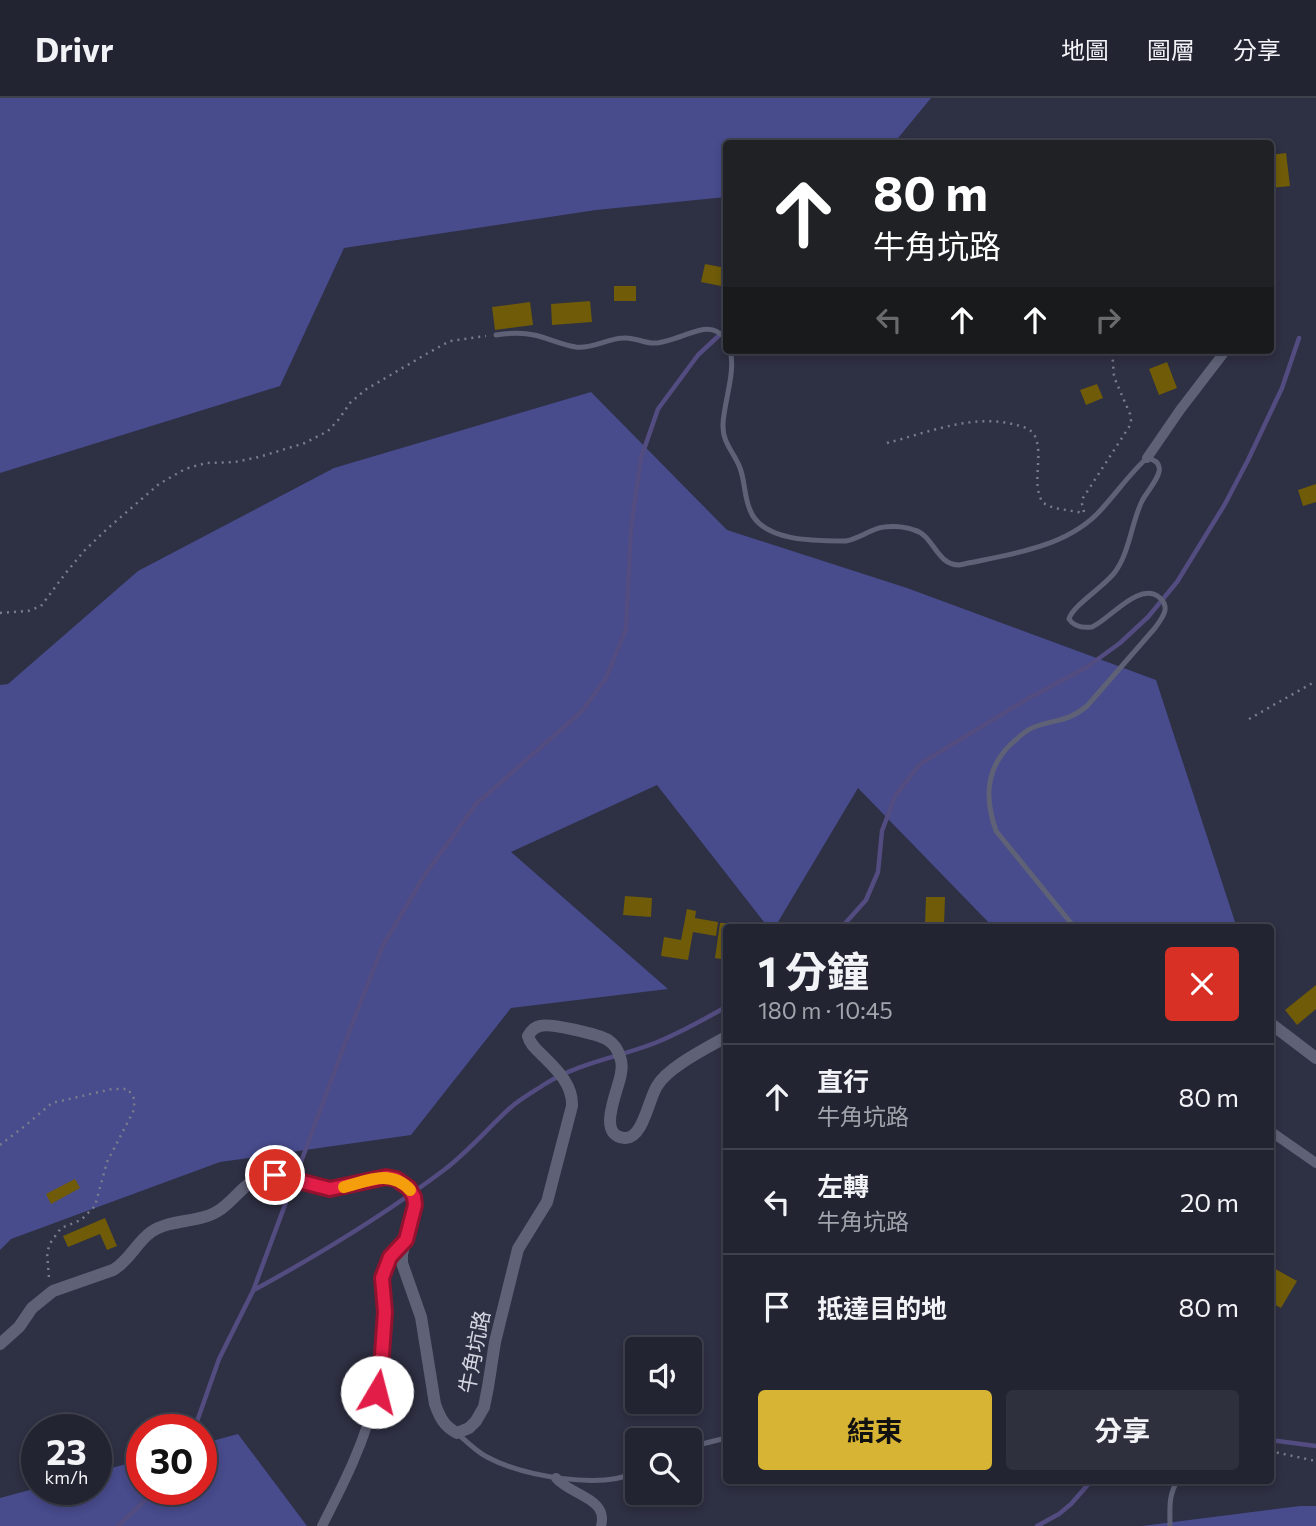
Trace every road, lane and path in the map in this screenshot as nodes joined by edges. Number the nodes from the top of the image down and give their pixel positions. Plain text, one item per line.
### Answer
1 (496, 335) joint
2 (723, 337) edge
3 (731, 354) edge
4 (1112, 354) edge
5 (1223, 354) edge
6 (887, 443) dead end
7 (1147, 458) junction
8 (0, 613) edge
9 (1316, 681) edge
10 (1248, 719) dead end
11 (1072, 924) edge
12 (1274, 1026) edge
13 (723, 1039) edge
14 (1316, 1058) edge
15 (1274, 1134) edge
16 (0, 1144) edge
17 (1316, 1163) edge
18 (406, 1240) junction
19 (53, 1292) junction
20 (0, 1344) edge
21 (457, 1433) junction
22 (723, 1439) edge
23 (702, 1444) edge
24 (1274, 1452) edge
25 (1316, 1461) edge
26 (625, 1476) edge
27 (556, 1478) junction
28 (1176, 1484) edge
29 (322, 1526) edge
30 (601, 1526) edge
31 (1170, 1526) edge

1 - 2 lane
1 - 8 path
3 - 7 lane
4 - 6 path
5 - 7 street
7 - 11 lane
9 - 10 path
12 - 14 street
13 - 21 street, 牛角坑路
15 - 17 street
16 - 19 path
18 - 19 street, 牛角坑路
18 - 21 street, 牛角坑路
18 - 29 street
19 - 20 street, 牛角坑路
21 - 27 lane
22 - 23 lane
24 - 25 path
26 - 27 lane
27 - 30 street
28 - 31 lane

